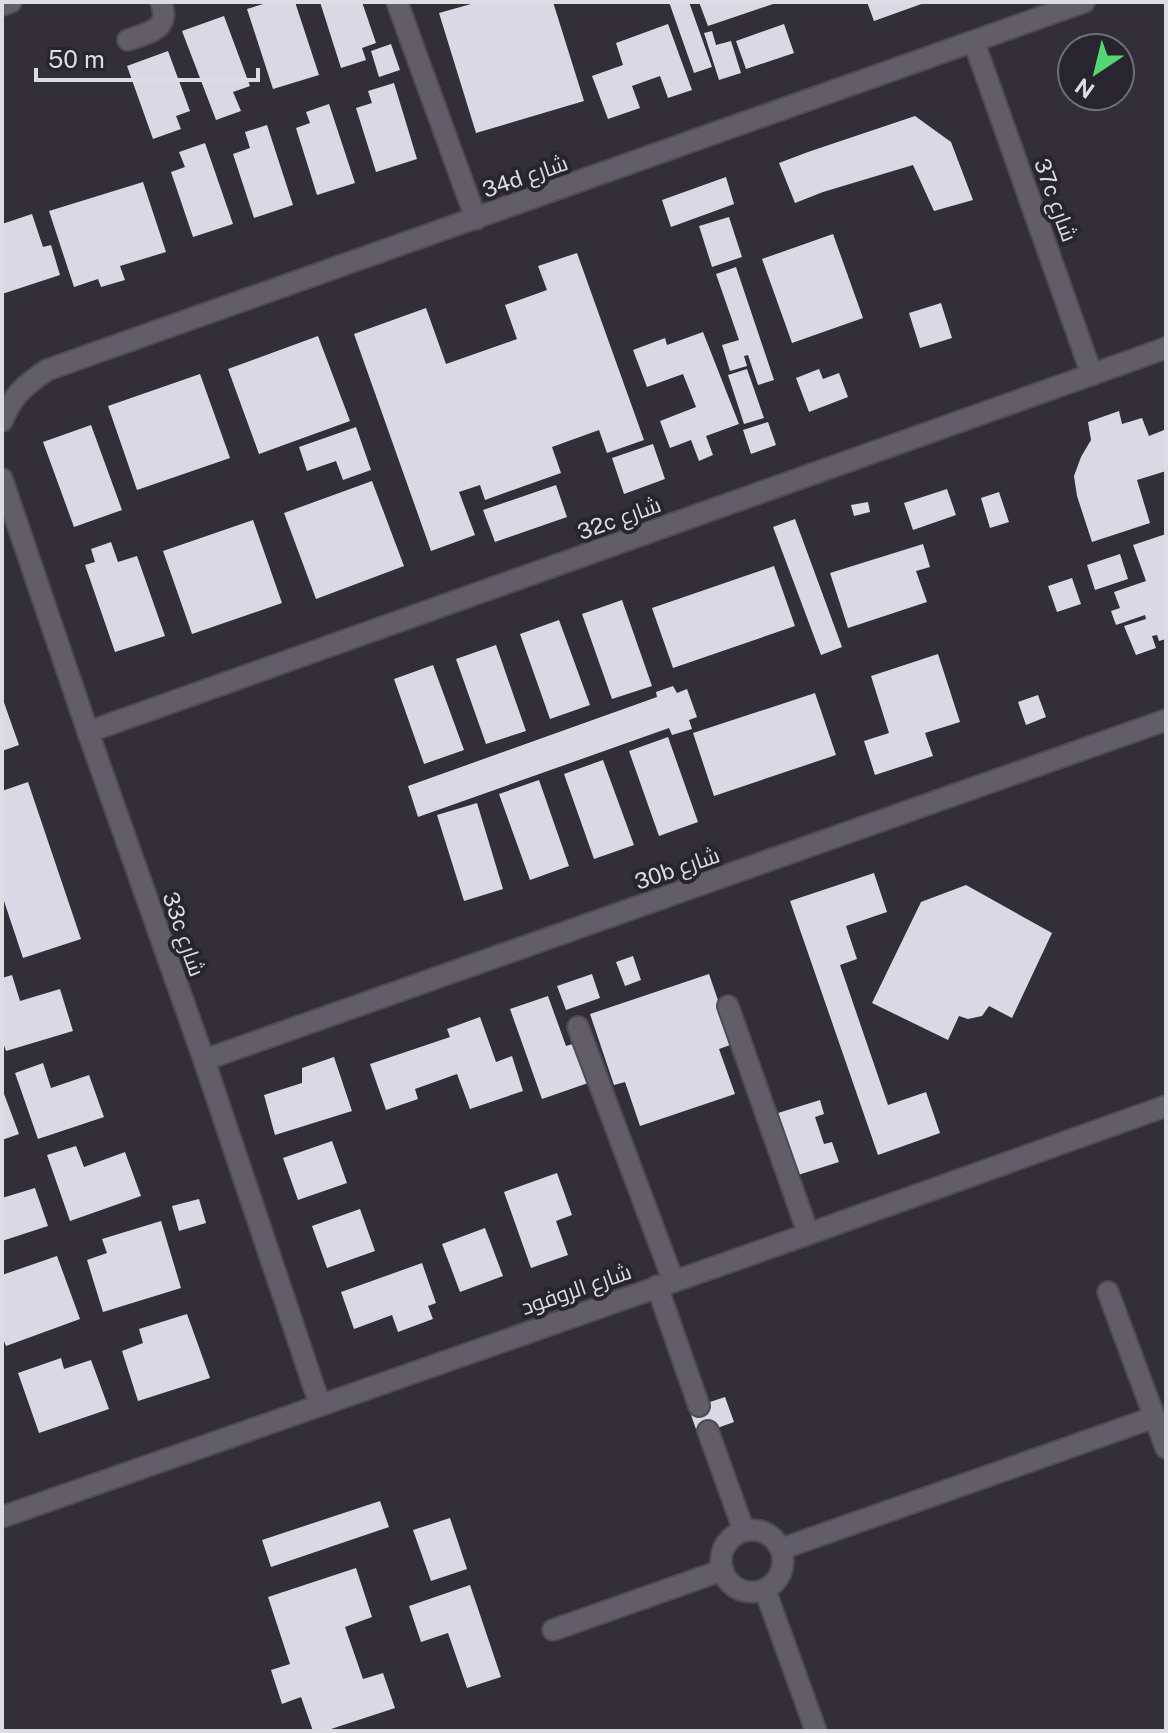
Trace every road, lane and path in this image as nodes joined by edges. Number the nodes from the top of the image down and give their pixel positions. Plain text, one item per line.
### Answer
1 (11, 2) edge
2 (161, 2) edge
3 (397, 2) edge
4 (1084, 2) edge
5 (2, 5) edge
6 (128, 40) dead end
7 (974, 42) junction
8 (476, 219) junction
9 (1166, 348) edge
10 (1092, 375) junction
11 (2, 421) edge
12 (2, 479) edge
13 (1166, 720) edge
14 (88, 732) junction
15 (728, 1006) dead end
16 (578, 1027) dead end
17 (204, 1060) junction
18 (1166, 1106) edge
19 (808, 1233) junction
20 (665, 1283) junction
21 (1108, 1292) dead end
22 (320, 1405) junction
23 (699, 1406) dead end
24 (1155, 1417) junction
25 (708, 1431) dead end
26 (1166, 1448) edge
27 (2, 1517) edge
28 (744, 1531) junction
29 (781, 1549) junction
30 (723, 1570) junction
31 (765, 1590) junction
32 (553, 1630) dead end
33 (816, 1731) edge

1 - 5 street
2 - 6 street
3 - 8 street
4 - 7 street, 34d شارع
7 - 8 street, 34d شارع
7 - 10 street, 37c شارع
8 - 11 street, 34d شارع
9 - 10 street, 32c شارع
10 - 14 street, 32c شارع
12 - 14 street, 33c شارع
13 - 17 street, 30b شارع
14 - 17 street, 33c شارع
15 - 19 street
16 - 20 street
17 - 22 street, 33c شارع
18 - 19 street, شارع الروفود
19 - 20 street, شارع الروفود
20 - 22 street, شارع الروفود
20 - 23 street
21 - 24 street
22 - 27 street, شارع الروفود
24 - 26 street
24 - 29 street
25 - 28 street
28 - 29 street
28 - 30 street
29 - 31 street
30 - 31 street
30 - 32 street
31 - 33 street

